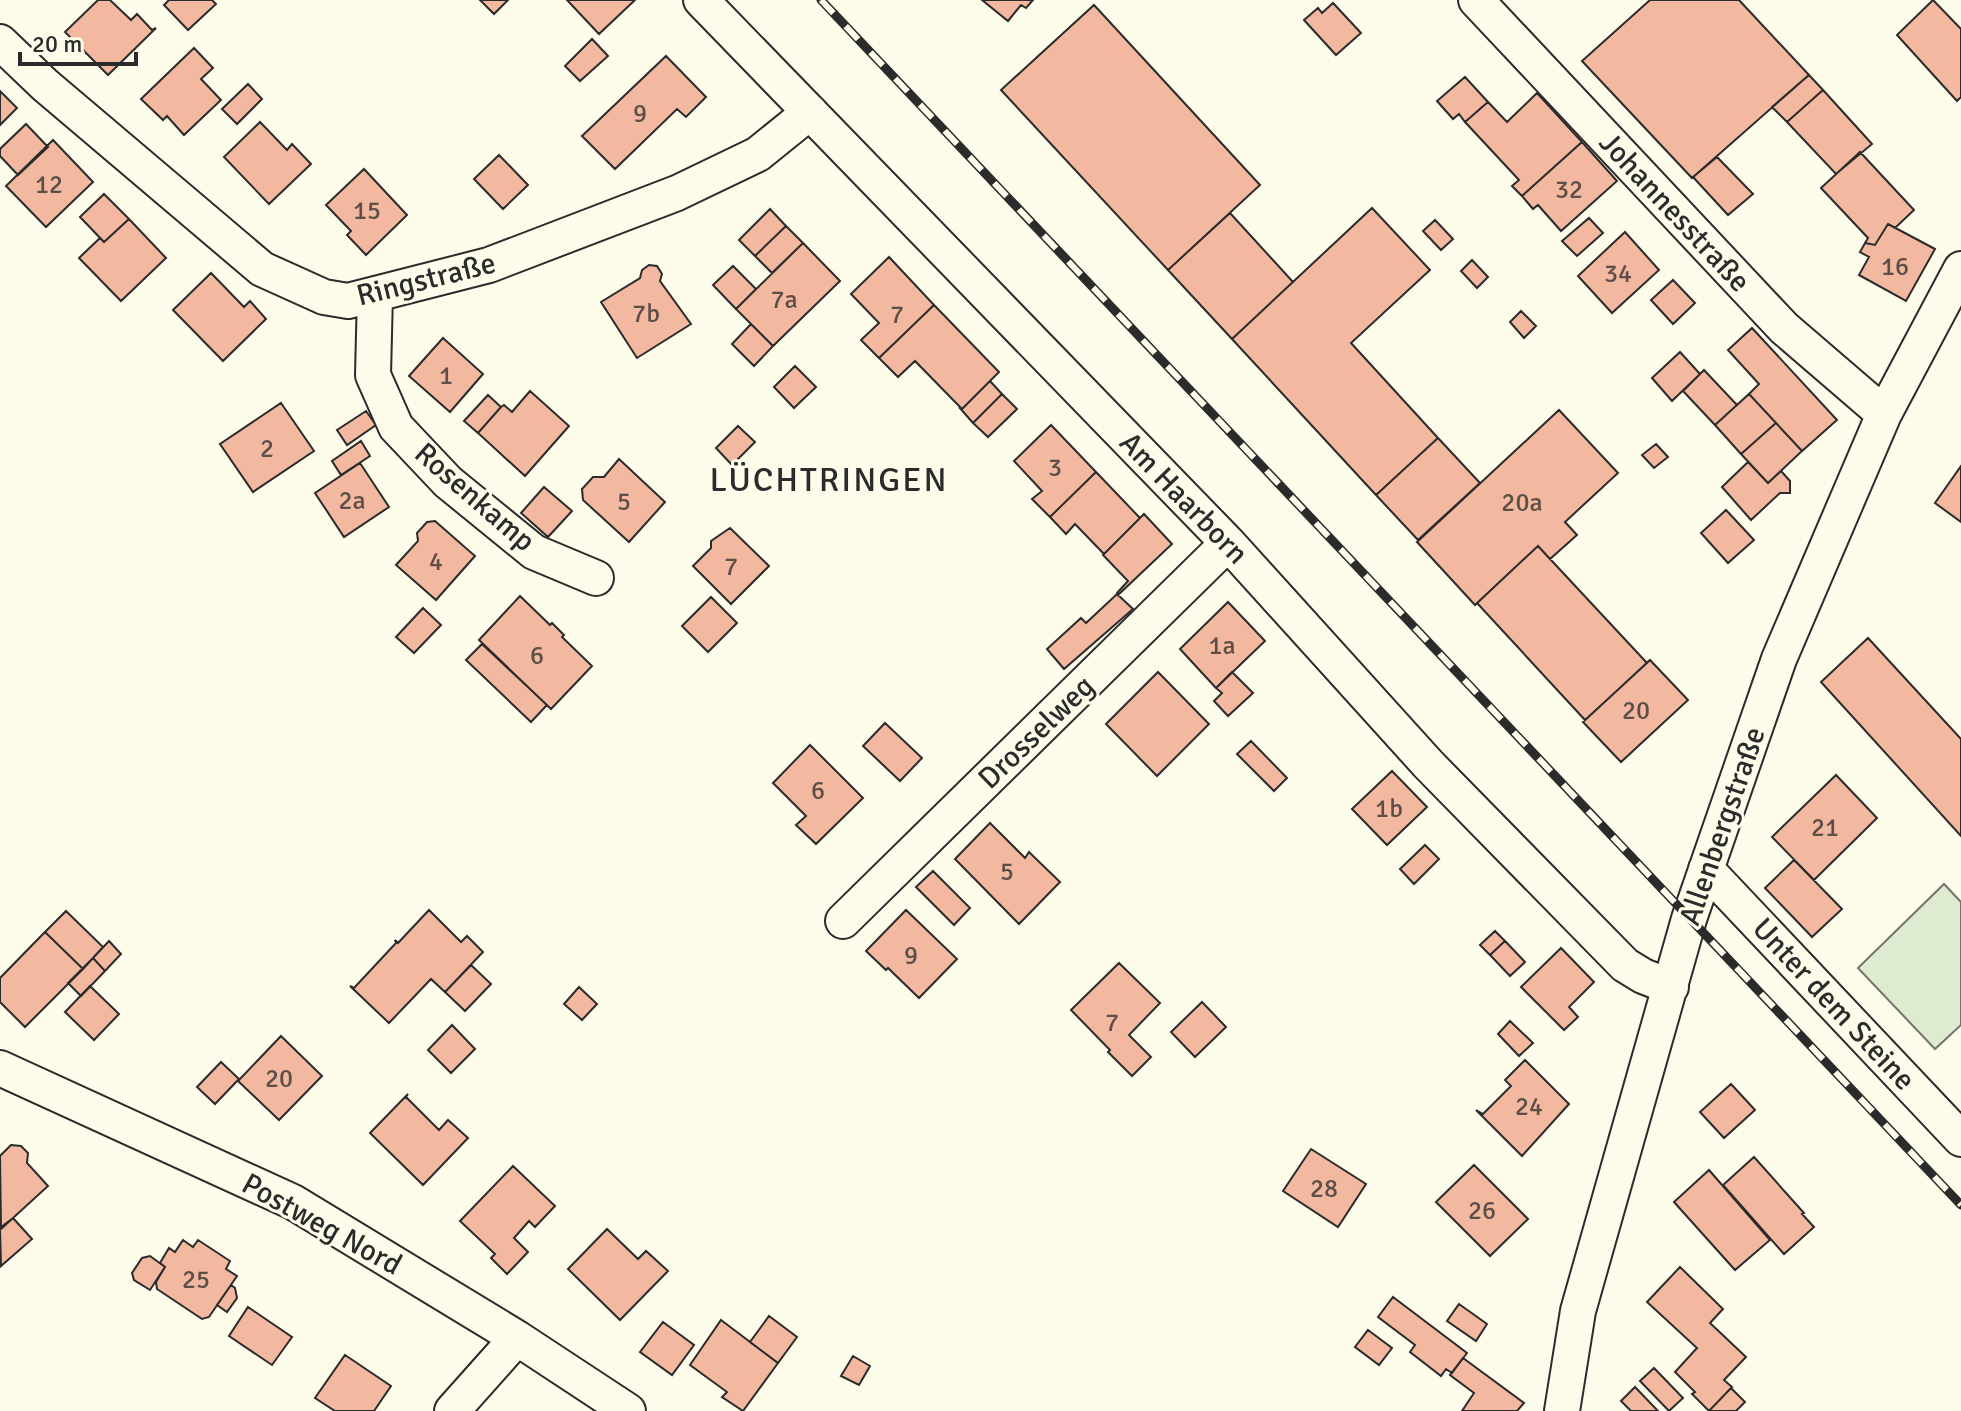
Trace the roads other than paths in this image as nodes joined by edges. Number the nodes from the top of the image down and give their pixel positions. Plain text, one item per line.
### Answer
1 (701, 0) edge
2 (1476, 0) edge
3 (0, 42) edge
4 (810, 112) junction
5 (1961, 269) edge
6 (375, 294) junction
7 (1884, 414) junction
8 (1228, 543) junction
9 (596, 578) dead end
10 (1706, 869) junction
11 (843, 921) dead end
12 (1671, 987) junction
13 (1, 1070) edge
14 (1961, 1139) edge
15 (517, 1338) junction
16 (452, 1411) edge
17 (628, 1411) edge
18 (1562, 1411) edge

1 - 4 street, Am Haarborn
2 - 7 street, Johannesstraße
3 - 6 street, Ringstraße
4 - 6 street, Ringstraße
4 - 8 street, Am Haarborn
5 - 7 street, Allenbergstraße
6 - 9 street, Rosenkamp
7 - 10 street, Allenbergstraße
8 - 11 street, Drosselweg
8 - 12 street, Am Haarborn
10 - 12 street, Allenbergstraße
10 - 14 street, Unter dem Steine
12 - 18 street, Allenbergstraße
13 - 15 street, Postweg Nord
15 - 16 street
15 - 17 street, Postweg Nord

